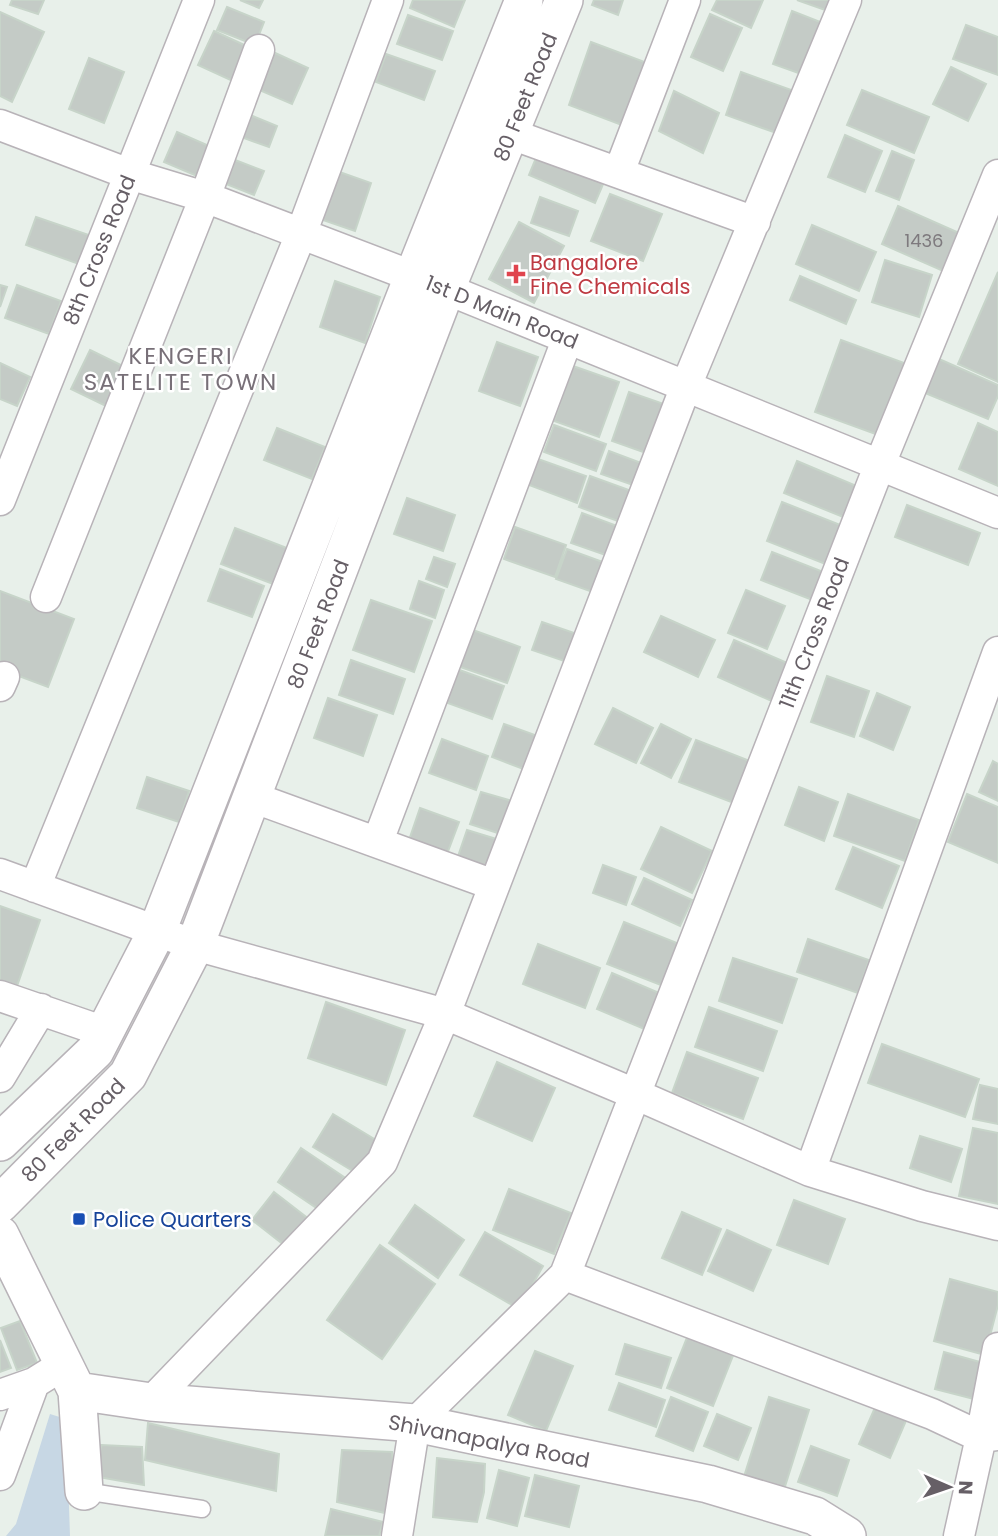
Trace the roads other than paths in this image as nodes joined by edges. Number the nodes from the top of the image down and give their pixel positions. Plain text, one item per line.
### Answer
1 (199, 0) edge
2 (388, 0) edge
3 (524, 0) edge
4 (564, 0) edge
5 (685, 0) edge
6 (846, 0) edge
7 (259, 50) dead end
8 (0, 125) edge
9 (511, 134) junction
10 (619, 172) junction
11 (129, 174) junction
12 (998, 175) edge
13 (205, 197) junction
14 (755, 222) junction
15 (301, 234) junction
16 (413, 277) junction
17 (446, 289) junction
18 (569, 339) junction
19 (686, 386) junction
20 (880, 464) junction
21 (0, 500) edge
22 (998, 513) edge
23 (46, 597) dead end
24 (998, 652) edge
25 (992, 689) edge
26 (252, 797) junction
27 (378, 841) junction
28 (0, 874) edge
29 (494, 885) junction
30 (35, 887) junction
31 (157, 931) junction
32 (195, 945) junction
33 (0, 996) edge
34 (41, 1009) junction
35 (444, 1014) junction
36 (105, 1032) junction
37 (0, 1077) edge
38 (635, 1094) junction
39 (0, 1142) edge
40 (810, 1171) junction
41 (0, 1203) edge
42 (998, 1225) edge
43 (0, 1235) edge
44 (565, 1275) junction
45 (998, 1348) edge
46 (58, 1380) junction
47 (0, 1395) edge
48 (151, 1402) junction
49 (415, 1423) junction
50 (990, 1436) edge
51 (0, 1475) edge
52 (84, 1490) joint
53 (202, 1509) dead end
54 (840, 1534) edge
55 (397, 1536) edge
56 (959, 1536) edge

1 - 11 street, 8th Cross Road
2 - 15 street
3 - 16 street, 80 Feet Road
4 - 9 street, 80 Feet Road
5 - 10 street
6 - 14 street
7 - 13 street
8 - 11 street, 1st D Main Road
9 - 10 street
9 - 17 street, 80 Feet Road
10 - 14 street
11 - 13 street, 1st D Main Road
11 - 21 street, 8th Cross Road
12 - 20 street, 11th Cross Road
13 - 15 street, 1st D Main Road
13 - 23 street
14 - 19 street
15 - 16 street, 1st D Main Road
15 - 30 street
16 - 17 street, 1st D Main Road
16 - 31 street, 80 Feet Road
17 - 18 street, 1st D Main Road
17 - 26 street, 80 Feet Road
18 - 19 street, 1st D Main Road
18 - 27 street
19 - 20 street, 1st D Main Road
19 - 29 street
20 - 22 street, 1st D Main Road
20 - 38 street, 11th Cross Road
24 - 25 street
25 - 40 street
26 - 27 street
26 - 32 street, 80 Feet Road
27 - 29 street
28 - 30 street
29 - 35 street
30 - 31 street
31 - 32 street
31 - 36 street, 80 Feet Road
32 - 35 street
32 - 41 street, 80 Feet Road
33 - 34 street
34 - 36 street
34 - 37 street
35 - 38 street
35 - 48 street
36 - 39 street, 80 Feet Road
38 - 40 street
38 - 44 street, 11th Cross Road
40 - 42 street
43 - 46 street
44 - 49 street
44 - 50 street
45 - 50 street
46 - 47 street
46 - 48 street, Shivanapalya Road
46 - 51 street
46 - 52 street
48 - 49 street, Shivanapalya Road
49 - 54 street, Shivanapalya Road
49 - 55 street
50 - 56 street
52 - 53 lane

